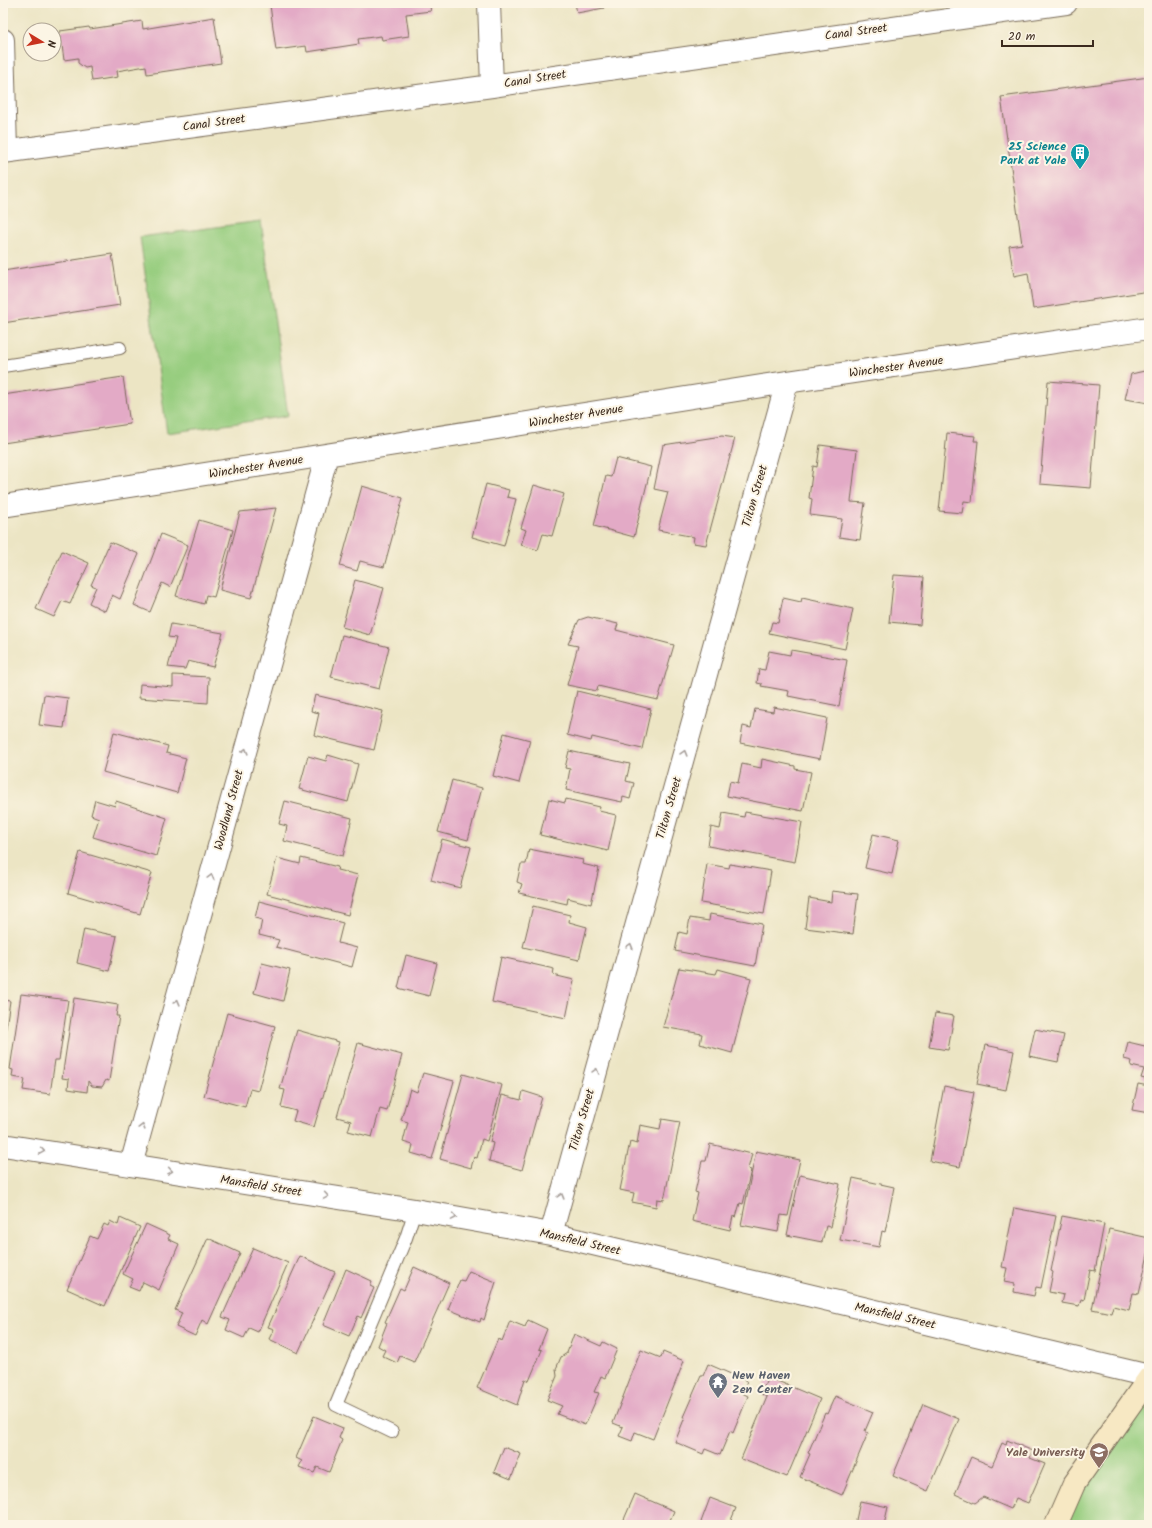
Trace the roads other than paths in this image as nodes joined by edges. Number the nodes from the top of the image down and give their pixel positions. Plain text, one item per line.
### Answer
1 (488, 3) edge
2 (1066, 3) edge
3 (3, 40) edge
4 (492, 86) junction
5 (5, 151) edge
6 (1149, 328) edge
7 (120, 348) dead end
8 (3, 366) edge
9 (787, 382) junction
10 (327, 455) junction
11 (3, 506) edge
12 (3, 1145) edge
13 (131, 1165) junction
14 (415, 1210) junction
15 (550, 1234) junction
16 (1149, 1377) edge
17 (392, 1432) dead end
18 (1056, 1525) edge

1 - 4 street
2 - 4 street, Canal Street
3 - 5 street
4 - 5 street, Canal Street
6 - 9 street, Winchester Avenue
7 - 8 lane
9 - 10 street, Winchester Avenue
15 -> 9 street, Tilton Street
10 - 11 street, Winchester Avenue
13 -> 10 street, Woodland Street
12 -> 13 street, Mansfield Street
13 -> 14 street, Mansfield Street
14 -> 15 street, Mansfield Street
14 - 17 lane
15 - 16 street, Mansfield Street
16 - 18 main road

